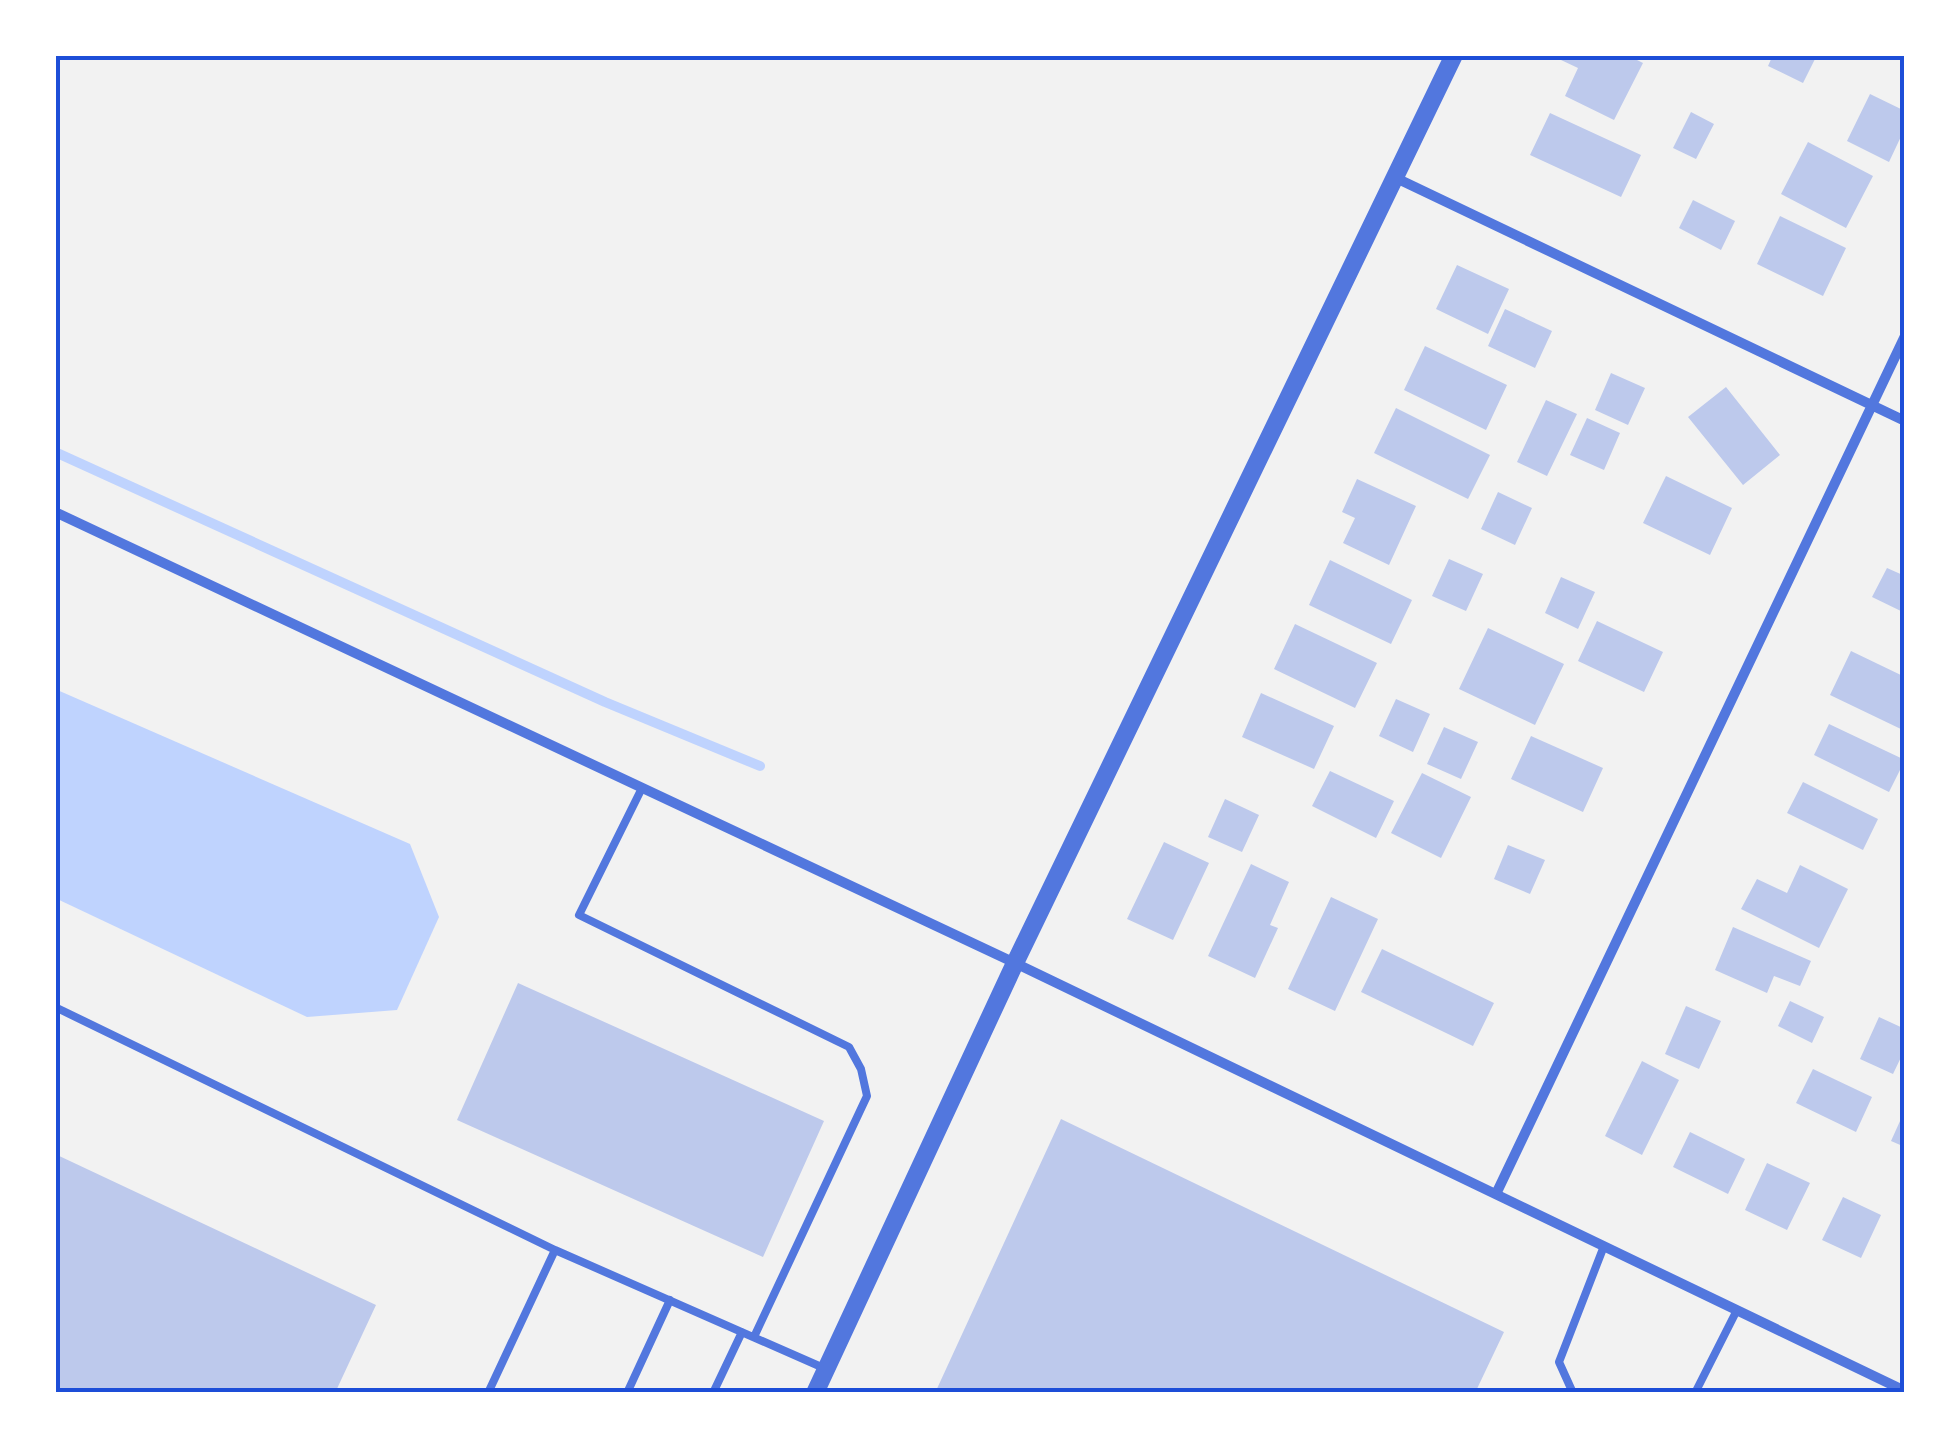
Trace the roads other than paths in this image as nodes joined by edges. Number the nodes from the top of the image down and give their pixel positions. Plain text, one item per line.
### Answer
1 (1454, 55) edge
2 (1396, 178) junction
3 (1905, 336) edge
4 (1872, 405) junction
5 (1905, 421) edge
6 (55, 512) edge
7 (642, 788) junction
8 (1015, 963) junction
9 (55, 1007) edge
10 (1496, 1194) junction
11 (1604, 1246) junction
12 (555, 1250) junction
13 (670, 1300) junction
14 (1737, 1310) junction
15 (742, 1332) junction
16 (754, 1337) junction
17 (826, 1369) junction
18 (1905, 1391) edge
19 (488, 1393) edge
20 (626, 1393) edge
21 (713, 1393) edge
22 (815, 1393) edge
23 (1573, 1393) edge
24 (1695, 1393) edge

1 - 2 street
2 - 4 street
2 - 8 street
3 - 4 street
4 - 5 street
4 - 10 street
6 - 7 street
7 - 8 street
7 - 16 lane
8 - 10 street
8 - 17 street
9 - 12 lane
10 - 11 street
11 - 14 street
11 - 23 lane
12 - 13 lane
12 - 19 lane
13 - 15 lane
13 - 20 lane
14 - 18 street
14 - 24 lane
15 - 16 lane
15 - 21 lane
16 - 17 lane
17 - 22 street

